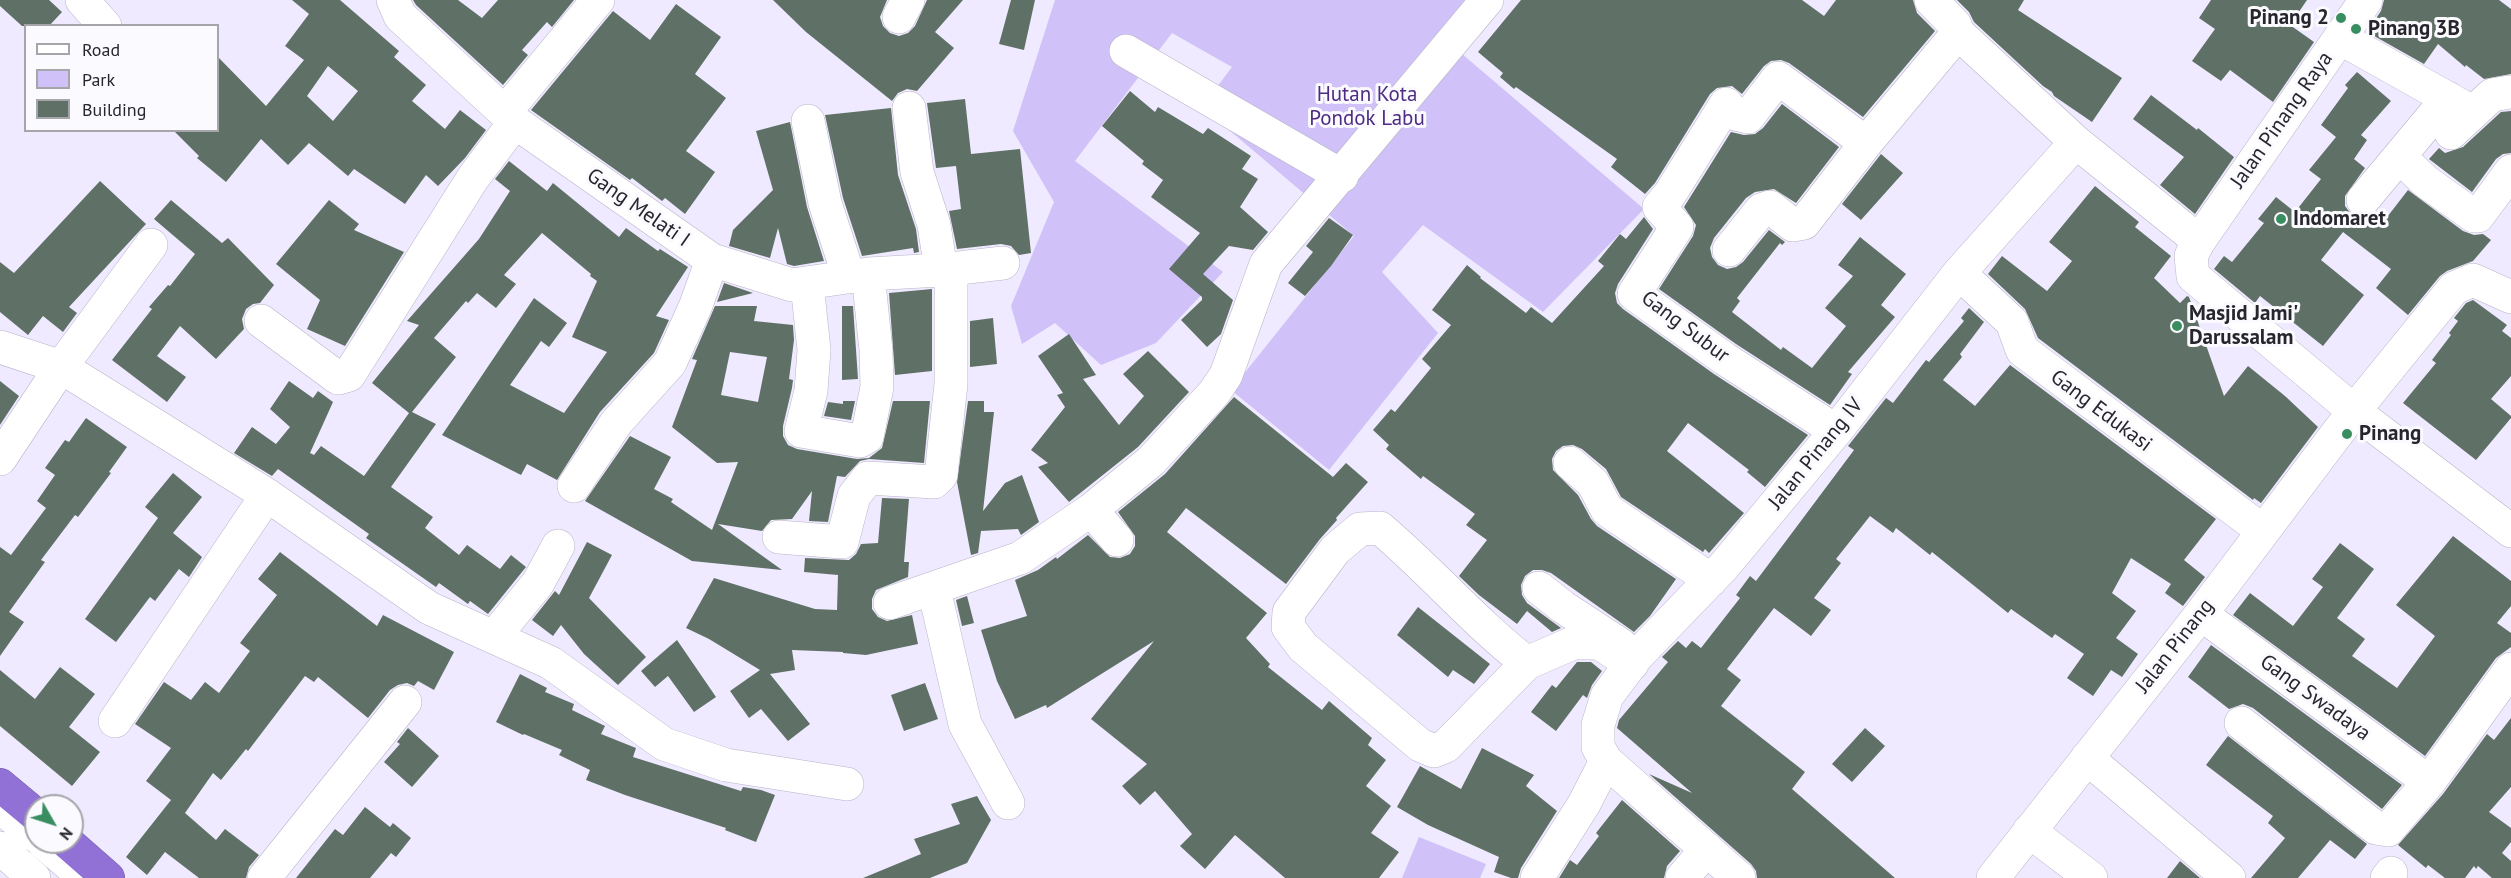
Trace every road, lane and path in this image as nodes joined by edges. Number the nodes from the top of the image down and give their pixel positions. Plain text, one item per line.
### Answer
1 (82, 0) edge
2 (393, 0) edge
3 (598, 0) edge
4 (1487, 0) edge
5 (1931, 0) edge
6 (2366, 0) edge
7 (103, 24) edge
8 (1958, 33) junction
9 (2340, 38) junction
10 (1126, 51) dead end
11 (2509, 92) dead end
12 (909, 108) dead end
13 (2457, 114) junction
14 (510, 117) junction
15 (808, 121) dead end
16 (2076, 142) junction
17 (1866, 143) junction
18 (2400, 157) junction
19 (2511, 171) edge
20 (1341, 176) junction
21 (2363, 200) dead end
22 (2199, 241) junction
23 (151, 245) dead end
24 (1729, 250) dead end
25 (712, 260) junction
26 (1003, 263) dead end
27 (946, 269) junction
28 (1959, 273) junction
29 (859, 275) junction
30 (807, 284) junction
31 (2511, 297) edge
32 (261, 321) dead end
33 (0, 347) edge
34 (61, 367) junction
35 (2354, 411) junction
36 (1836, 431) junction
37 (0, 459) edge
38 (1570, 463) dead end
39 (574, 486) dead end
40 (267, 495) junction
41 (1091, 510) junction
42 (2263, 531) junction
43 (2511, 531) edge
44 (779, 537) dead end
45 (1117, 540) dead end
46 (558, 546) dead end
47 (1711, 580) junction
48 (1539, 588) dead end
49 (934, 589) junction
50 (890, 603) dead end
51 (2201, 614) junction
52 (494, 638) junction
53 (1634, 660) junction
54 (1527, 663) junction
55 (2511, 669) edge
56 (405, 702) dead end
57 (115, 721) dead end
58 (2241, 723) dead end
59 (2087, 758) junction
60 (1606, 761) junction
61 (2429, 782) junction
62 (848, 784) dead end
63 (0, 785) edge
64 (1008, 803) dead end
65 (24, 805) edge
66 (0, 807) edge
67 (24, 826) edge
68 (2029, 831) junction
69 (0, 848) edge
70 (1707, 849) junction
71 (63, 860) edge
72 (34, 878) edge
73 (108, 878) edge
74 (264, 878) edge
75 (1538, 878) edge
76 (1682, 878) edge
77 (1739, 878) edge
78 (1993, 878) edge
79 (2091, 878) edge
80 (2229, 878) edge

1 - 7 street
2 - 14 street, Gang Melati I
3 - 14 street
4 - 20 street
5 - 8 street
6 - 9 street, Jalan Pinang Raya
8 - 16 street
8 - 17 street
9 - 13 street
9 - 22 street, Jalan Pinang Raya
10 - 20 street
11 - 13 street
12 - 27 street
13 - 18 street
14 - 25 street, Gang Melati I
14 - 32 street
15 - 29 street
16 - 22 street
16 - 28 street, Jalan Pinang IV
17 - 24 street
17 - 36 street, Gang Subur
18 - 19 street
18 - 21 street
20 - 41 street
22 - 35 street
23 - 34 street
25 - 30 street, Gang Melati I
25 - 39 street
26 - 27 street, Gang Melati I
27 - 29 street, Gang Melati I
27 - 44 street
28 - 36 street, Jalan Pinang IV
28 - 42 street, Gang Edukasi
29 - 30 street, Gang Melati I
29 - 30 street
31 - 35 street, Jalan Pinang
33 - 34 street
34 - 37 street
34 - 40 street
35 - 42 street, Jalan Pinang
35 - 43 street
36 - 47 street, Jalan Pinang IV
38 - 47 street
40 - 52 street
40 - 57 street
41 - 45 street
41 - 49 street
42 - 51 street, Jalan Pinang
46 - 52 street
47 - 53 street, Jalan Pinang IV
48 - 53 street
49 - 50 street
49 - 64 street
51 - 59 street, Jalan Pinang
51 - 61 street, Gang Swadaya
52 - 62 street
53 - 54 street
53 - 60 street, Jalan Pinang IV
54 - 54 street
55 - 61 street
56 - 74 street
58 - 61 street
59 - 68 street, Jalan Pinang
59 - 80 street
60 - 70 street
60 - 75 street
63 - 65 highway
66 - 67 street
68 - 78 street, Jalan Pinang
68 - 79 street
69 - 72 street
70 - 76 street
70 - 77 street
71 - 73 highway

